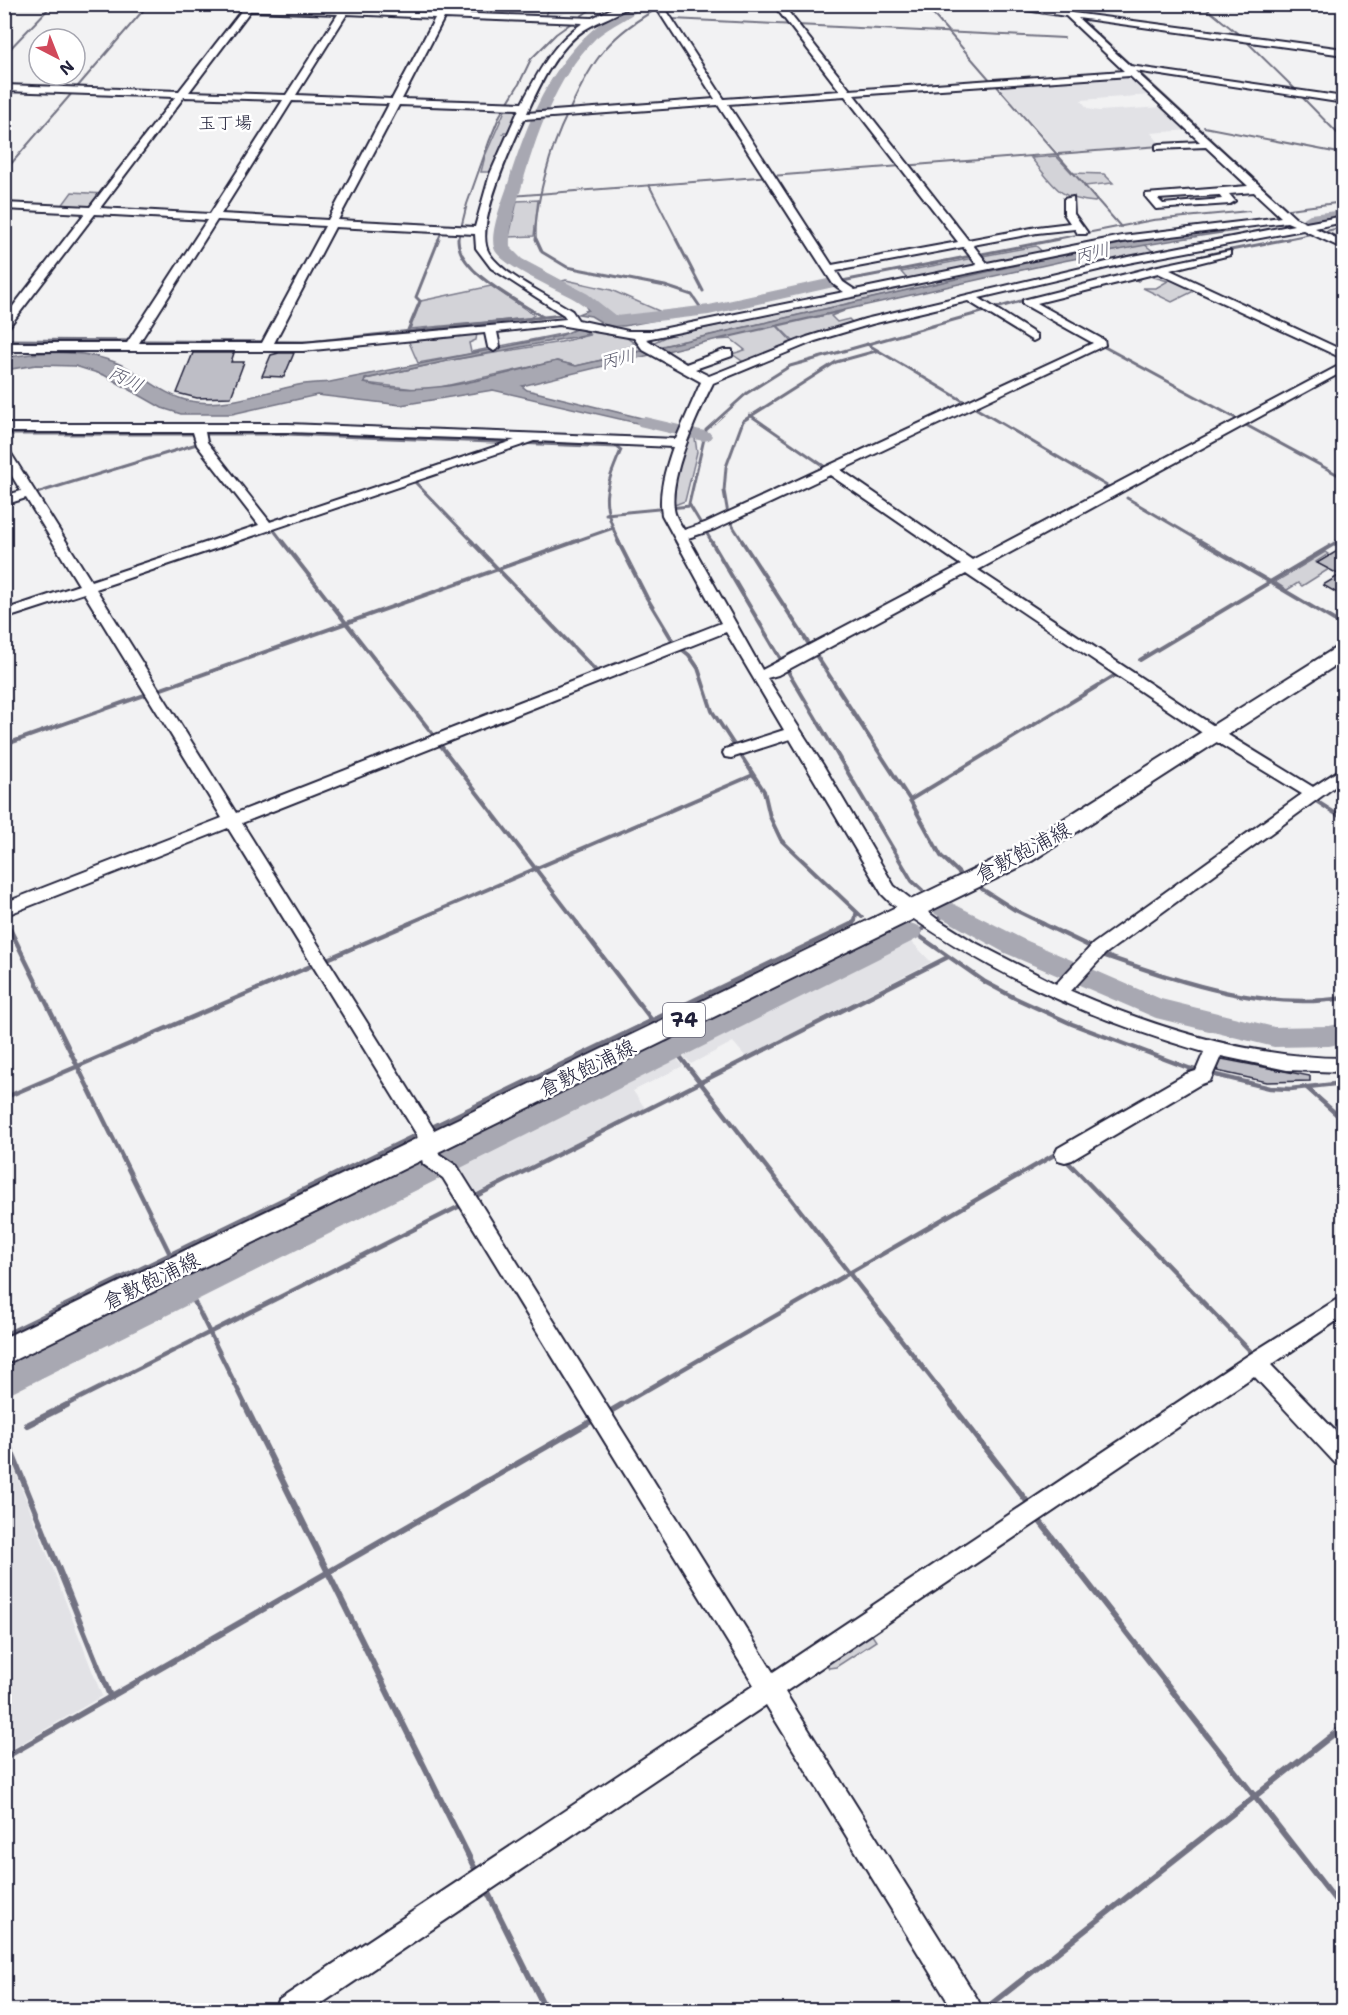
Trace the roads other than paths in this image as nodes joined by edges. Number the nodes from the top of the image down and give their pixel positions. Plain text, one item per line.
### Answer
1 (136, 4) edge
2 (629, 4) edge
3 (777, 4) edge
4 (990, 4) edge
5 (1058, 4) edge
6 (1338, 4) edge
7 (145, 5) edge
8 (656, 6) edge
9 (250, 7) edge
10 (1344, 9) edge
11 (347, 10) edge
12 (443, 11) edge
13 (1072, 15) junction
14 (596, 21) junction
15 (547, 43) dead end
16 (562, 45) junction
17 (1344, 52) edge
18 (1131, 69) junction
19 (4, 88) edge
20 (184, 93) junction
21 (847, 93) junction
22 (291, 98) junction
23 (396, 100) junction
24 (1344, 100) edge
25 (722, 102) junction
26 (522, 111) junction
27 (1208, 144) junction
28 (1160, 147) dead end
29 (1172, 147) junction
30 (1180, 155) dead end
31 (1256, 189) junction
32 (1146, 192) dead end
33 (1069, 199) dead end
34 (4, 206) edge
35 (95, 210) junction
36 (1344, 211) edge
37 (215, 217) junction
38 (1344, 219) edge
39 (1296, 222) junction
40 (332, 223) junction
41 (481, 231) junction
42 (1082, 231) junction
43 (1318, 234) junction
44 (1097, 244) junction
45 (1344, 246) edge
46 (973, 252) junction
47 (1159, 268) junction
48 (831, 269) junction
49 (852, 293) junction
50 (971, 298) junction
51 (585, 325) junction
52 (4, 326) edge
53 (490, 328) junction
54 (640, 336) junction
55 (1033, 337) dead end
56 (134, 343) junction
57 (268, 343) junction
58 (4, 346) edge
59 (495, 347) dead end
60 (728, 353) dead end
61 (1344, 356) edge
62 (1344, 366) edge
63 (687, 368) junction
64 (708, 381) junction
65 (4, 428) edge
66 (683, 435) junction
67 (200, 436) junction
68 (527, 441) junction
69 (4, 452) edge
70 (832, 470) junction
71 (29, 494) junction
72 (4, 501) edge
73 (267, 526) junction
74 (680, 536) junction
75 (970, 567) junction
76 (88, 587) junction
77 (4, 615) edge
78 (730, 625) junction
79 (1344, 651) edge
80 (766, 674) junction
81 (794, 732) junction
82 (1215, 734) junction
83 (735, 752) dead end
84 (1344, 772) edge
85 (1311, 795) junction
86 (233, 818) junction
87 (910, 909) junction
88 (4, 910) edge
89 (1059, 992) junction
90 (1215, 1048) junction
91 (1344, 1065) edge
92 (432, 1148) junction
93 (1065, 1154) dead end
94 (1344, 1304) edge
95 (4, 1352) edge
96 (1255, 1363) junction
97 (1344, 1456) edge
98 (770, 1689) junction
99 (289, 2010) edge
100 (968, 2010) edge

1 - 7 street
2 - 14 street
3 - 21 street
4 - 13 street
5 - 13 street
6 - 10 street
7 - 9 street
8 - 25 street
9 - 11 street
9 - 20 street
11 - 12 street
11 - 22 street
12 - 14 street
12 - 23 street
13 - 17 street
13 - 18 street
14 - 16 street
15 - 16 street
16 - 26 street
18 - 21 street
18 - 24 street
18 - 27 street
19 - 20 street
20 - 22 street
20 - 35 street
21 - 25 street
21 - 46 street
22 - 23 street
22 - 37 street
23 - 26 street
23 - 40 street
25 - 26 street
25 - 48 street
26 - 41 street
27 - 29 street
27 - 31 street
28 - 29 street
29 - 30 street
31 - 32 street
31 - 39 street
33 - 42 street
34 - 35 street
35 - 37 street
35 - 52 street
36 - 39 street
37 - 40 street
37 - 56 street
38 - 39 street
39 - 43 street
39 - 44 street
39 - 50 street
40 - 41 street
40 - 57 street
41 - 51 street
42 - 44 street
42 - 46 street
43 - 45 street
43 - 47 street
44 - 46 street
46 - 48 street
46 - 49 street
47 - 61 street
47 - 70 street
48 - 49 street
49 - 54 street
50 - 55 street
50 - 64 street
51 - 53 street
51 - 54 street
53 - 57 street
53 - 59 street
54 - 63 street
56 - 57 street
56 - 58 street
60 - 63 street
62 - 75 street
63 - 64 street
64 - 66 street
65 - 67 street
66 - 68 street
66 - 74 street
67 - 68 street
67 - 73 street
68 - 73 street
69 - 71 street
70 - 74 street
70 - 75 street
71 - 72 street
71 - 76 street
73 - 76 street
74 - 78 street
75 - 80 street
75 - 82 street
76 - 77 street
76 - 86 street
78 - 80 street
78 - 86 street
79 - 82 main road, 倉敷飽浦線 / 74
80 - 81 street
81 - 83 street
81 - 87 street
82 - 85 street
82 - 87 main road, 倉敷飽浦線 / 74
84 - 85 street
85 - 89 street
86 - 88 street
86 - 92 street
87 - 89 street
87 - 92 main road, 倉敷飽浦線 / 74
89 - 90 street
90 - 91 street
90 - 93 street
92 - 95 main road, 倉敷飽浦線 / 74
92 - 98 street
94 - 96 street
96 - 97 street
96 - 98 street
98 - 99 street
98 - 100 street

